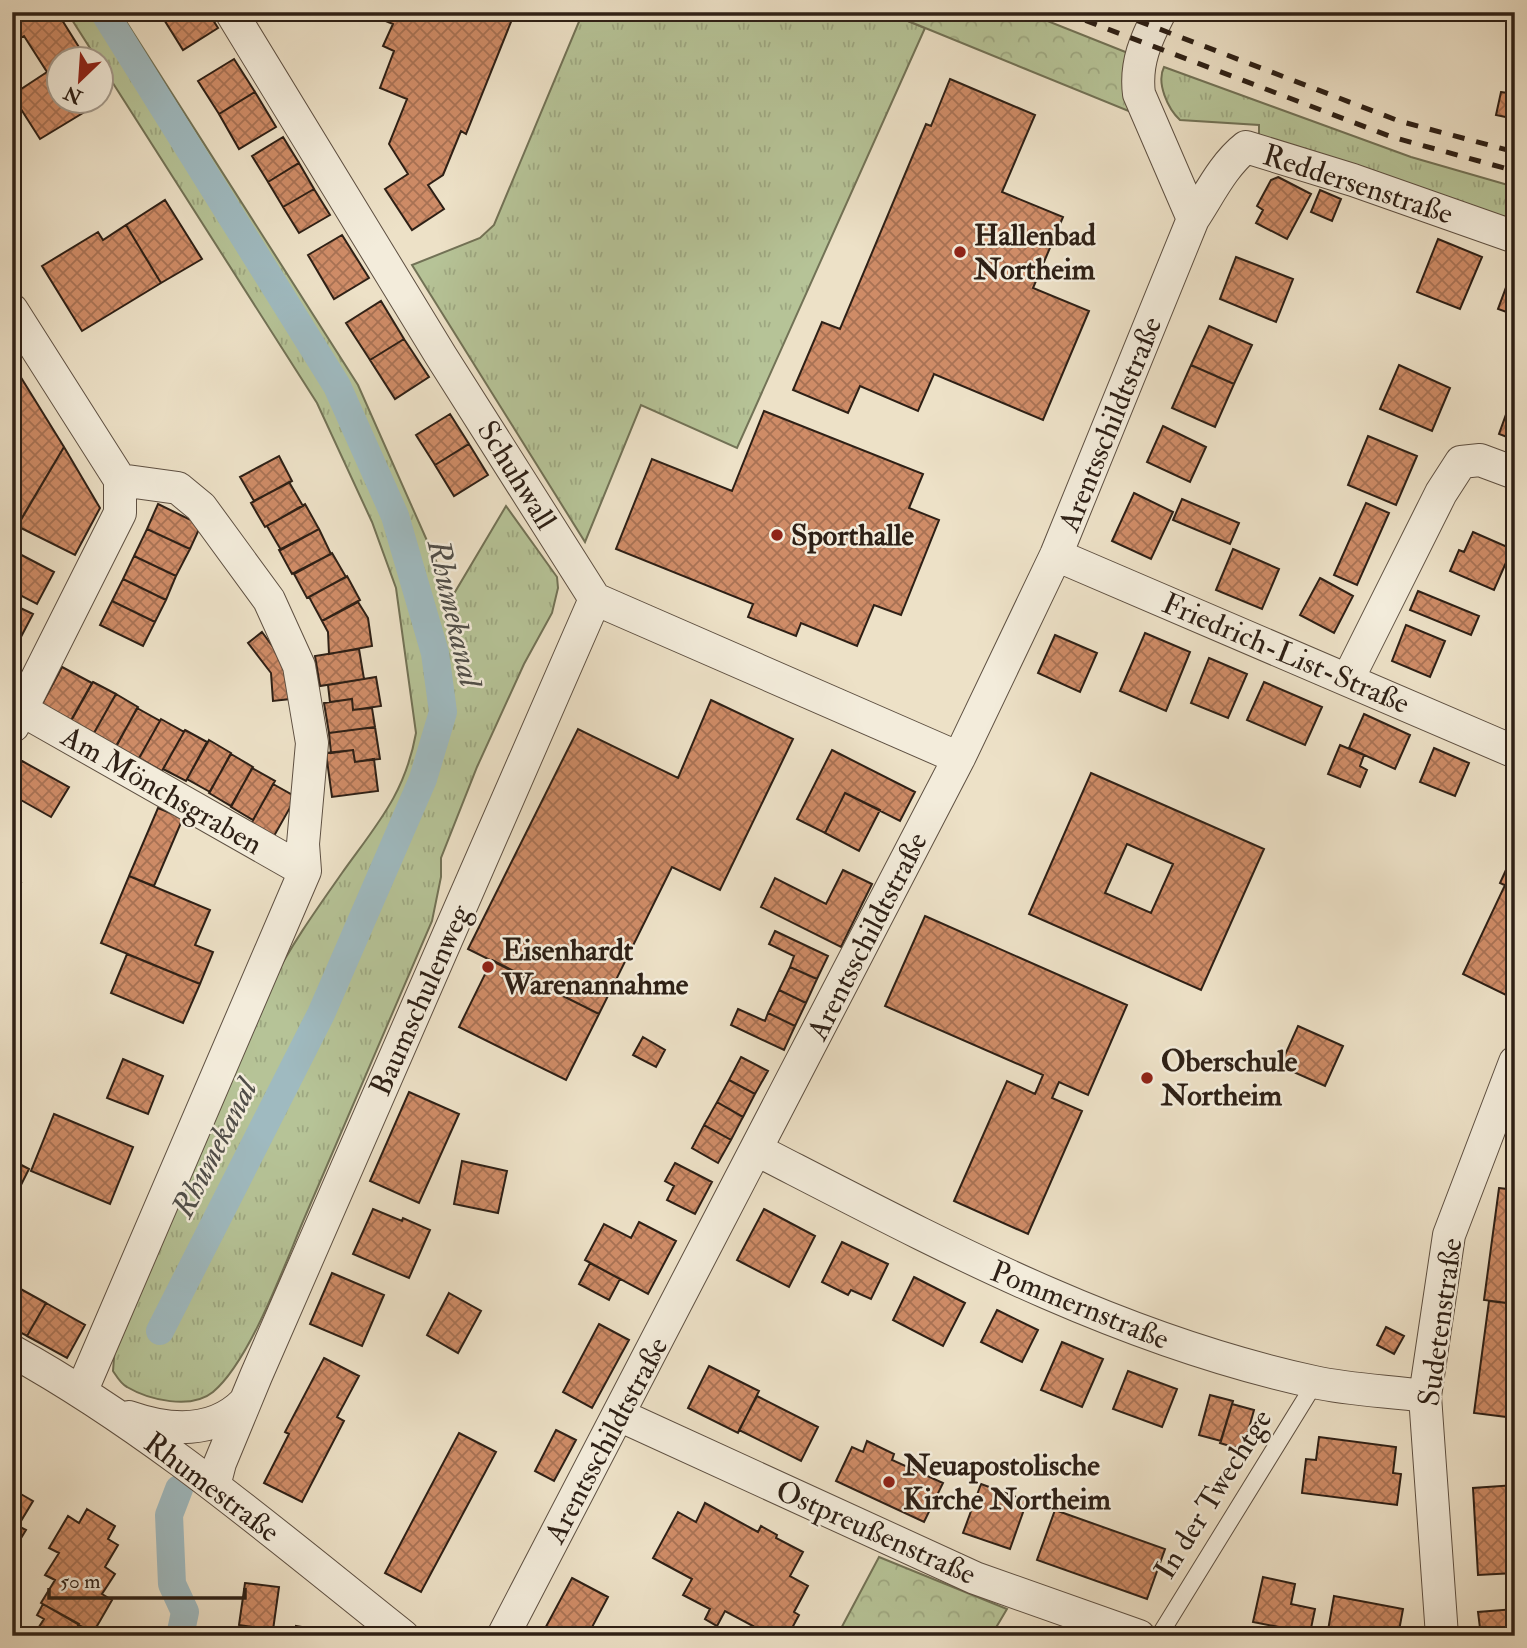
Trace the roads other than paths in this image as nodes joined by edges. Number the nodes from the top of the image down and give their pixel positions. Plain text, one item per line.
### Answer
1 (232, 12) edge
2 (1160, 12) edge
3 (1193, 219) junction
4 (1515, 237) edge
5 (12, 310) edge
6 (1515, 473) edge
7 (120, 480) junction
8 (1056, 555) junction
9 (595, 599) junction
10 (1348, 679) junction
11 (16, 719) edge
12 (1515, 752) edge
13 (959, 758) junction
14 (305, 871) junction
15 (1515, 1062) edge
16 (757, 1150) junction
17 (12, 1350) edge
18 (1315, 1382) junction
19 (82, 1390) junction
20 (1425, 1396) junction
21 (245, 1402) junction
22 (113, 1411) junction
23 (619, 1415) junction
24 (214, 1486) junction
25 (403, 1636) edge
26 (503, 1636) edge
27 (1139, 1636) edge
28 (1159, 1636) edge
29 (1442, 1636) edge

1 - 9 street, Schuhwall
2 - 3 street
3 - 4 street, Reddersenstraße
3 - 8 street, Arentsschildtstraße
5 - 7 street
6 - 10 street
7 - 11 street
7 - 14 street, Am Mönchsgraben
8 - 10 street, Friedrich-List-Straße
8 - 13 street, Arentsschildtstraße
9 - 13 street
9 - 21 street, Baumschulenweg
10 - 12 street, Friedrich-List-Straße
11 - 14 street, Am Mönchsgraben
13 - 16 street, Arentsschildtstraße
14 - 19 street, Am Mönchsgraben
15 - 20 street, Sudetenstraße
16 - 18 street, Pommernstraße
16 - 23 street, Arentsschildtstraße
17 - 19 street, Rhumestraße
18 - 20 street, Pommernstraße
18 - 28 lane, In der Twechtge
19 - 22 street, Rhumestraße
20 - 29 street, Sudetenstraße
21 - 22 street
21 - 24 street, Baumschulenweg
22 - 24 street, Rhumestraße
23 - 26 street, Arentsschildtstraße
23 - 27 street, Ostpreußenstraße
24 - 25 street, Rhumestraße

